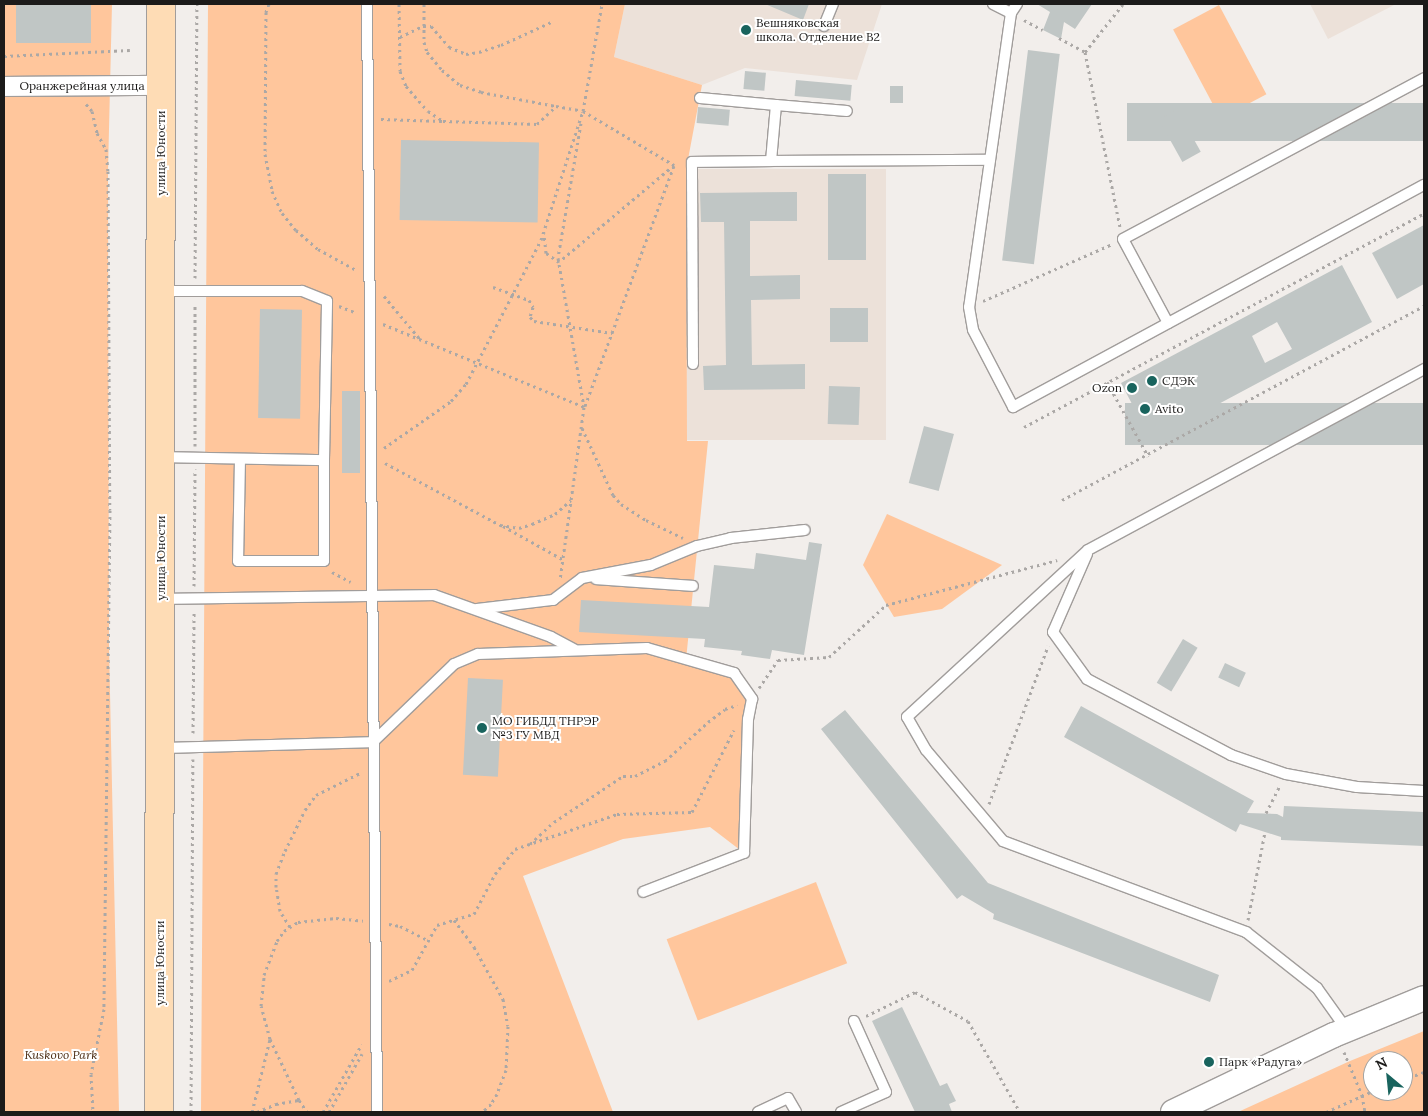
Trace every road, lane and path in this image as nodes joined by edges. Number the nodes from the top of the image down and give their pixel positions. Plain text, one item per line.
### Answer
1 (161, 4) edge
2 (197, 4) edge
3 (269, 4) edge
4 (367, 4) edge
5 (399, 4) edge
6 (424, 4) edge
7 (602, 4) edge
8 (833, 4) edge
9 (993, 4) edge
10 (1018, 4) edge
11 (1123, 4) edge
12 (1011, 13) junction
13 (551, 22) dead end
14 (424, 26) junction
15 (824, 26) dead end
16 (1043, 30) dead end
17 (400, 37) junction
18 (1059, 38) dead end
19 (130, 50) dead end
20 (1085, 52) junction
21 (4, 56) edge
22 (1424, 78) edge
23 (161, 85) junction
24 (4, 86) edge
25 (70, 86) junction
26 (700, 98) dead end
27 (776, 104) junction
28 (556, 106) junction
29 (583, 111) junction
30 (847, 111) dead end
31 (368, 118) junction
32 (443, 121) junction
33 (990, 160) junction
34 (771, 161) junction
35 (674, 165) junction
36 (692, 166) junction
37 (1424, 185) edge
38 (1424, 213) edge
39 (543, 232) junction
40 (1123, 239) junction
41 (559, 262) junction
42 (370, 279) junction
43 (494, 287) dead end
44 (195, 290) junction
45 (161, 291) junction
46 (512, 294) junction
47 (327, 301) junction
48 (1424, 306) edge
49 (969, 307) junction
50 (371, 319) junction
51 (1168, 324) junction
52 (570, 327) junction
53 (612, 333) junction
54 (421, 339) junction
55 (478, 363) junction
56 (693, 364) dead end
57 (1424, 369) edge
58 (1107, 382) junction
59 (584, 407) junction
60 (1024, 427) dead end
61 (581, 428) junction
62 (1148, 456) junction
63 (161, 457) junction
64 (372, 457) junction
65 (195, 458) junction
66 (240, 459) junction
67 (324, 460) junction
68 (571, 500) junction
69 (1062, 500) dead end
70 (500, 525) junction
71 (804, 530) dead end
72 (697, 546) junction
73 (1088, 550) junction
74 (562, 559) junction
75 (312, 561) junction
76 (582, 578) junction
77 (693, 586) dead end
78 (374, 596) junction
79 (557, 597) junction
80 (194, 598) junction
81 (161, 599) junction
82 (474, 610) junction
83 (1053, 632) junction
84 (574, 649) junction
85 (752, 699) junction
86 (748, 719) junction
87 (373, 742) junction
88 (193, 747) junction
89 (160, 748) junction
90 (374, 769) junction
91 (1286, 774) junction
92 (1424, 791) edge
93 (1266, 813) dead end
94 (984, 818) junction
95 (1266, 832) dead end
96 (530, 844) junction
97 (643, 892) dead end
98 (454, 920) junction
99 (376, 923) junction
100 (290, 927) junction
101 (1246, 932) junction
102 (429, 941) junction
103 (377, 986) junction
104 (1424, 998) edge
105 (377, 1017) junction
106 (854, 1021) joint
107 (1347, 1030) junction
108 (270, 1039) junction
109 (1362, 1095) joint
110 (299, 1100) junction
111 (93, 1112) edge
112 (159, 1112) edge
113 (191, 1112) edge
114 (252, 1112) edge
115 (257, 1112) edge
116 (307, 1112) edge
117 (323, 1112) edge
118 (377, 1112) edge
119 (482, 1112) edge
120 (758, 1112) edge
121 (796, 1112) edge
122 (842, 1112) edge
123 (1020, 1112) edge
124 (1173, 1112) edge
125 (1326, 1112) edge
126 (1364, 1112) edge

1 - 23 main road, улица Юности
2 - 44 path
3 - 42 path
4 - 31 lane
5 - 17 path
6 - 14 path
7 - 29 path
8 - 15 lane
9 - 12 lane
10 - 12 lane
11 - 20 path
12 - 16 path
12 - 33 lane
13 - 14 path
14 - 17 path
14 - 28 path
17 - 32 path
18 - 20 path
19 - 21 path
20 - 40 path
22 - 40 lane
23 - 25 street, Оранжерейная улица
23 - 45 main road, улица Юности
24 - 25 street, Оранжерейная улица
25 - 111 path
26 - 27 lane
27 - 30 lane
27 - 34 lane
28 - 29 path
28 - 32 path
29 - 35 path
29 - 39 path
29 - 41 path
31 - 32 path
31 - 42 lane
33 - 34 lane
33 - 49 lane
34 - 36 lane
35 - 36 path
35 - 41 path
35 - 53 path
36 - 56 lane
37 - 51 lane
38 - 58 path
39 - 41 path
39 - 46 path
40 - 49 path
40 - 51 lane
41 - 52 path
42 - 50 lane
42 - 54 path
43 - 46 path
44 - 45 lane
44 - 47 lane
44 - 65 path
45 - 63 main road, улица Юности
46 - 52 path
46 - 55 path
47 - 50 path
47 - 67 lane
48 - 62 path
49 - 51 lane
50 - 54 path
50 - 64 lane
52 - 53 path
52 - 59 path
53 - 59 path
54 - 55 path
55 - 59 path
55 - 64 path
57 - 73 lane
58 - 60 path
58 - 62 path
59 - 61 path
61 - 68 path
61 - 72 path
62 - 69 path
63 - 65 lane
63 - 81 main road, улица Юности
64 - 70 path
64 - 78 lane
65 - 66 lane
65 - 80 path
66 - 67 lane
66 - 75 lane
67 - 75 lane
68 - 70 path
68 - 74 path
70 - 74 path
71 - 72 lane
72 - 76 lane
73 - 83 lane
73 - 85 path
73 - 94 lane
74 - 79 path
75 - 78 path
76 - 77 lane
76 - 79 lane
78 - 80 lane
78 - 82 lane
78 - 87 lane
79 - 82 lane
80 - 81 lane
80 - 88 path
81 - 89 main road, улица Юности
82 - 84 lane
83 - 91 lane
83 - 94 path
84 - 85 lane
84 - 87 lane
85 - 86 lane
85 - 96 path
86 - 96 path
86 - 97 lane
87 - 88 lane
87 - 90 lane
88 - 89 lane
88 - 113 path
89 - 112 main road, улица Юности
90 - 99 lane
90 - 100 path
91 - 92 lane
91 - 93 path
94 - 101 lane
95 - 101 path
96 - 98 path
98 - 102 path
98 - 119 path
99 - 100 path
99 - 102 path
99 - 103 lane
100 - 108 path
101 - 107 lane
102 - 103 path
103 - 105 lane
104 - 107 street
105 - 117 path
105 - 118 lane
106 - 122 lane
106 - 123 path
107 - 124 street
108 - 110 path
108 - 114 path
109 - 125 path
109 - 126 path
110 - 115 path
110 - 116 path
120 - 121 lane

